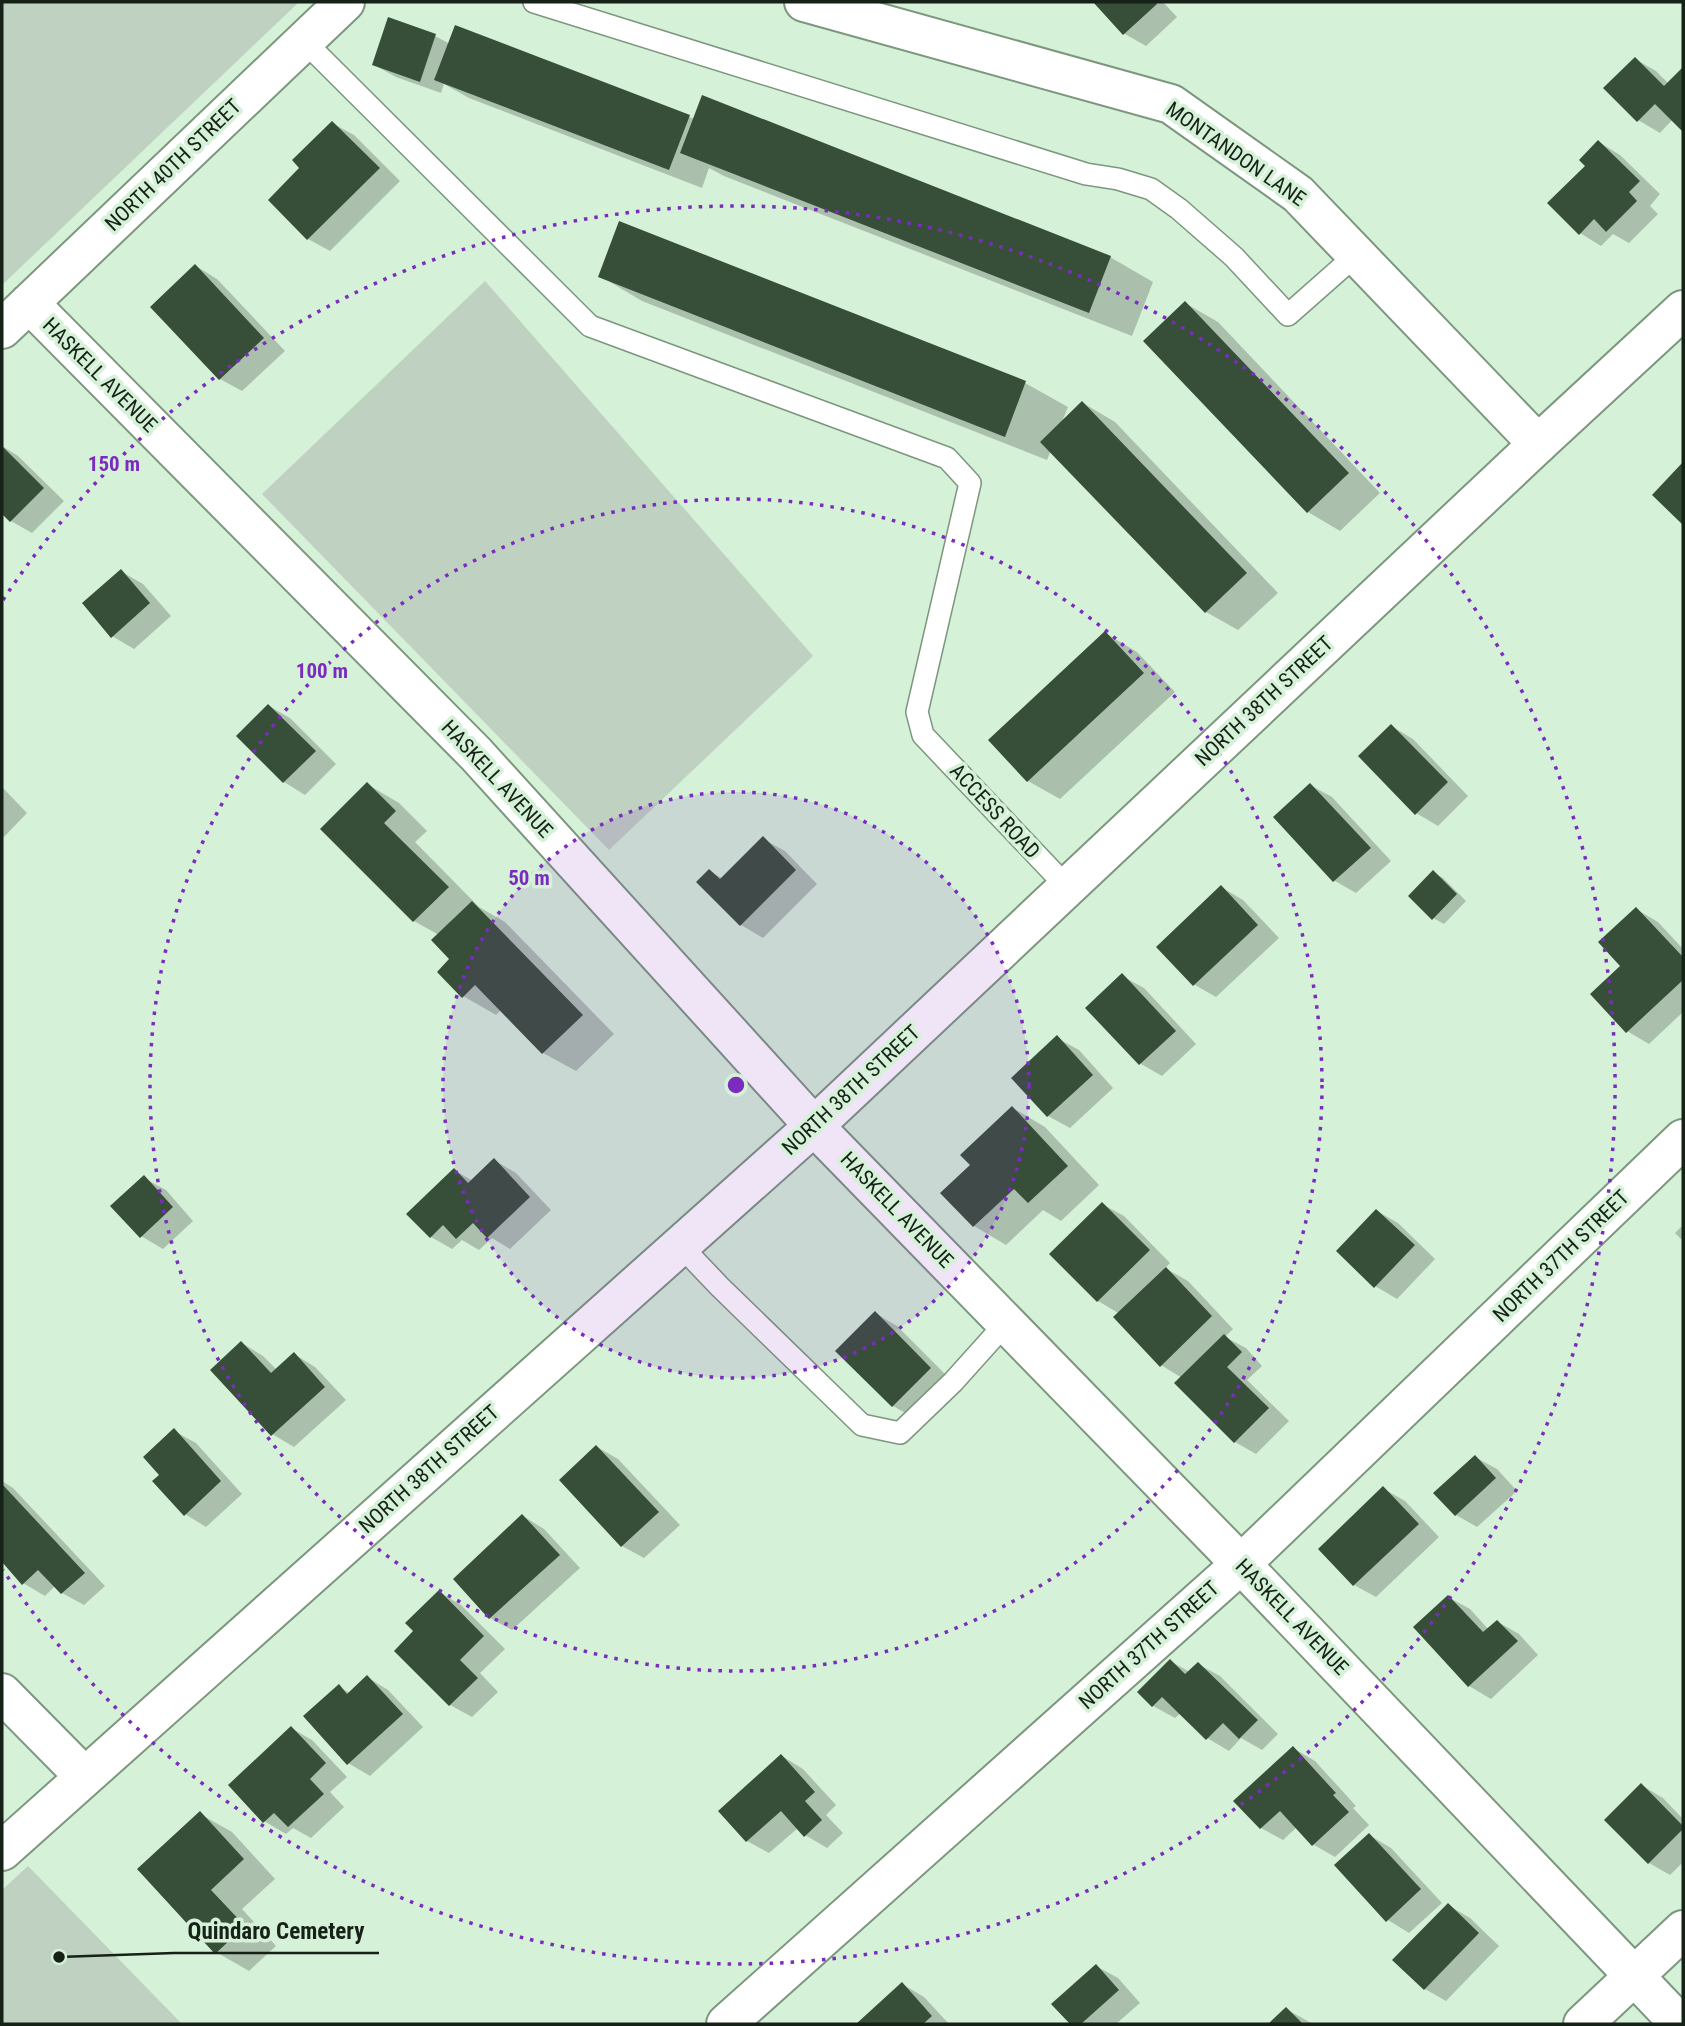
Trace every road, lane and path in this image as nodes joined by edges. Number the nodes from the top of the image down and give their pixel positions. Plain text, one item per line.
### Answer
1 (345, 2) edge
2 (534, 2) edge
3 (804, 2) edge
4 (304, 41) junction
5 (1356, 255) junction
6 (1683, 310) edge
7 (15, 316) edge
8 (1538, 444) junction
9 (1067, 887) junction
10 (814, 1126) junction
11 (1683, 1139) edge
12 (680, 1245) junction
13 (1006, 1323) junction
14 (1241, 1564) junction
15 (2, 1693) edge
16 (84, 1776) junction
17 (2, 1851) edge
18 (1683, 1930) edge
19 (1634, 1976) junction
20 (726, 2024) edge
21 (1583, 2024) edge
22 (1680, 2024) edge

1 - 4 street, NORTH 40TH STREET
2 - 5 lane
3 - 5 street, MONTANDON LANE
4 - 7 street, NORTH 40TH STREET
4 - 9 lane, ACCESS ROAD
5 - 8 street, MONTANDON LANE
6 - 8 street, NORTH 38TH STREET
7 - 10 street, HASKELL AVENUE
8 - 9 street, NORTH 38TH STREET
9 - 10 street, NORTH 38TH STREET
10 - 12 street, NORTH 38TH STREET
10 - 13 street, HASKELL AVENUE
11 - 14 street, NORTH 37TH STREET
12 - 13 lane
12 - 16 street, NORTH 38TH STREET
13 - 14 street, HASKELL AVENUE
14 - 19 street, HASKELL AVENUE
14 - 20 street, NORTH 37TH STREET
15 - 16 street
16 - 17 street, NORTH 38TH STREET
18 - 19 street
19 - 21 street
19 - 22 street, HASKELL AVENUE

